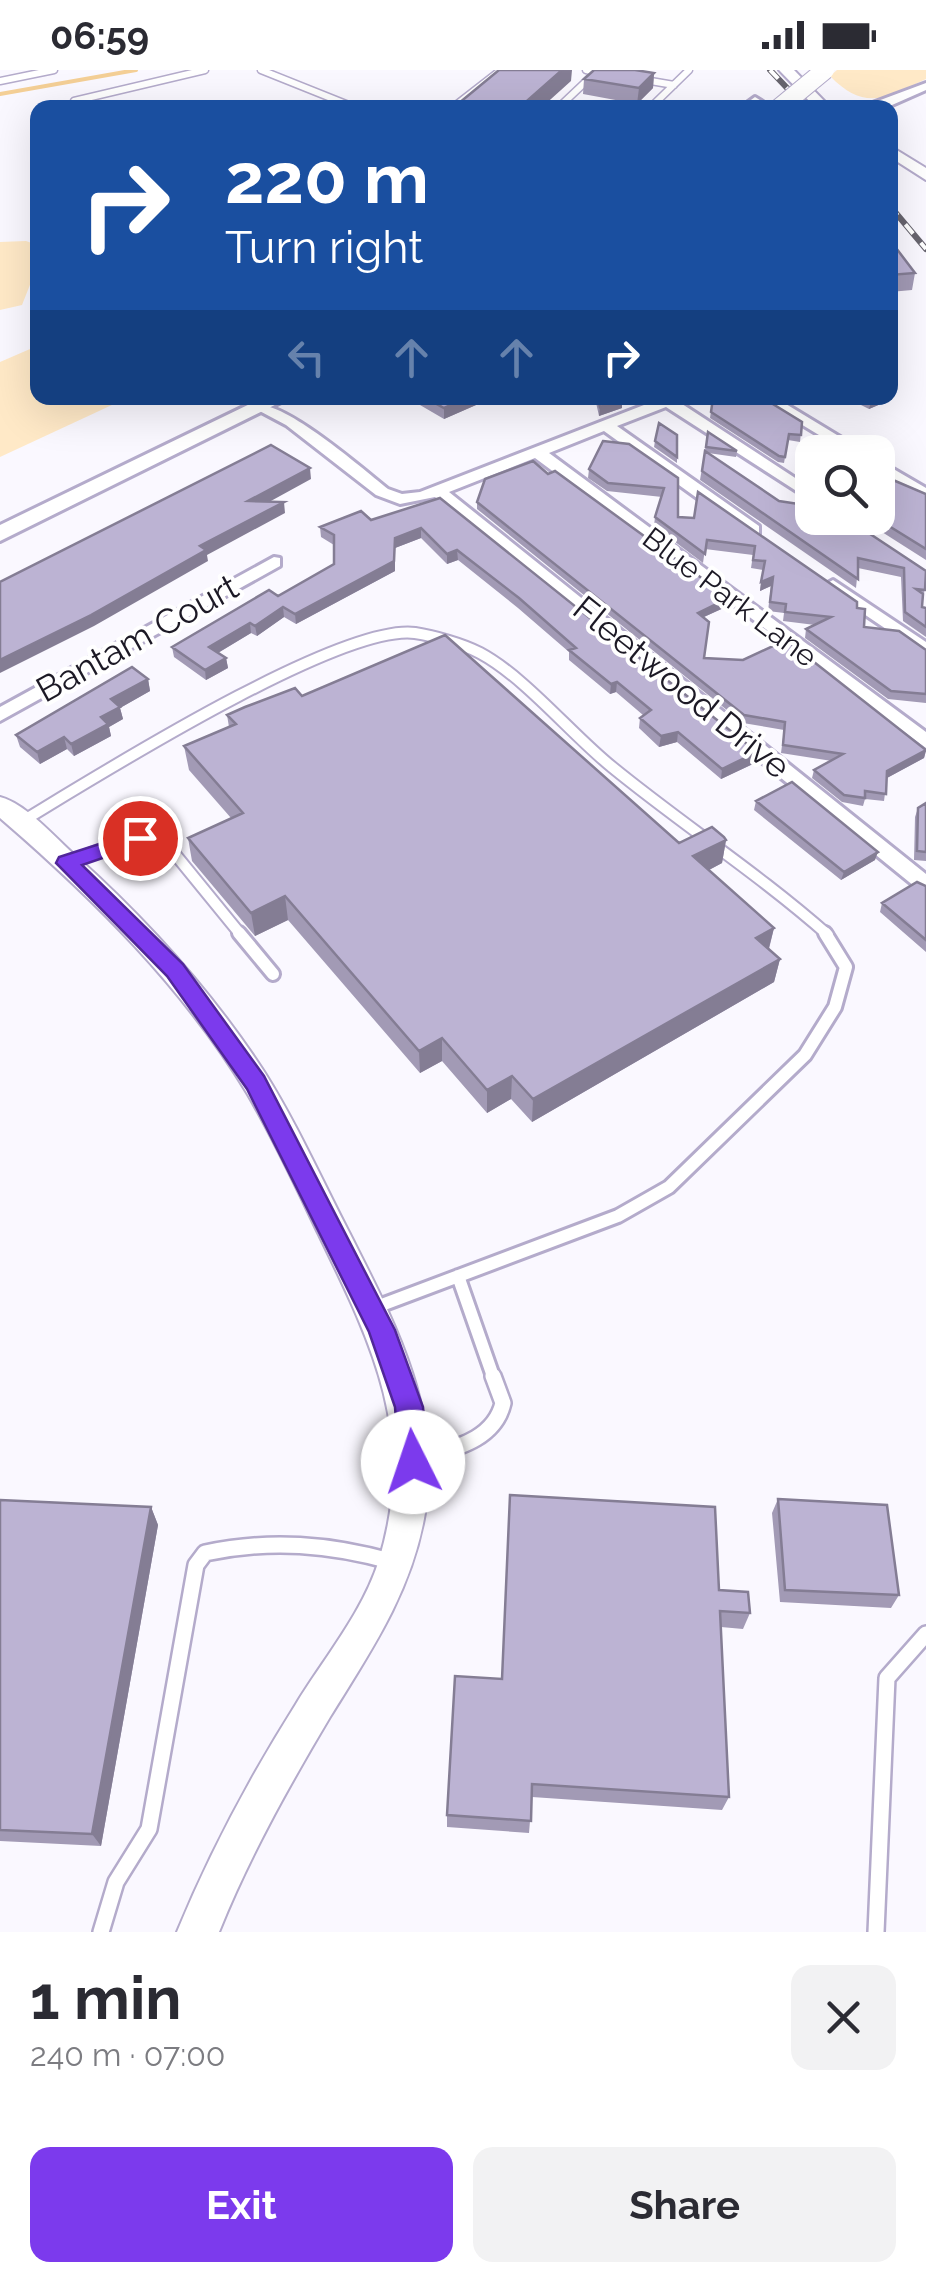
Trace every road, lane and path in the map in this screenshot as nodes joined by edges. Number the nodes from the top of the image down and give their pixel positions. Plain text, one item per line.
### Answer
1 (54, 70) edge
2 (205, 70) edge
3 (261, 70) edge
4 (502, 70) edge
5 (586, 70) edge
6 (689, 70) edge
7 (786, 70) edge
8 (797, 70) edge
9 (807, 70) edge
10 (825, 70) edge
11 (596, 71) edge
12 (37, 72) edge
13 (615, 75) edge
14 (635, 78) edge
15 (0, 82) edge
16 (674, 86) junction
17 (926, 86) edge
18 (74, 100) edge
19 (336, 100) edge
20 (463, 100) edge
21 (566, 100) edge
22 (659, 100) edge
23 (758, 100) edge
24 (789, 100) edge
25 (826, 100) edge
26 (828, 100) edge
27 (895, 100) edge
28 (898, 156) edge
29 (898, 171) edge
30 (926, 175) edge
31 (926, 190) edge
32 (263, 405) edge
33 (272, 405) edge
34 (657, 405) edge
35 (681, 405) edge
36 (778, 405) edge
37 (605, 425) junction
38 (829, 435) edge
39 (536, 451) junction
40 (895, 476) edge
41 (795, 484) edge
42 (437, 490) junction
43 (926, 495) edge
44 (0, 534) edge
45 (768, 540) edge
46 (274, 562) dead end
47 (815, 573) edge
48 (926, 650) edge
49 (0, 715) edge
50 (926, 742) edge
51 (10, 814) edge
52 (67, 863) junction
53 (926, 884) edge
54 (273, 974) dead end
55 (458, 1276) junction
56 (372, 1309) junction
57 (413, 1462) junction
58 (396, 1562) junction
59 (926, 1634) edge
60 (100, 1932) edge
61 (198, 1932) edge
62 (876, 1932) edge

1 - 12 lane
2 - 18 lane
3 - 19 lane
4 - 20 lane
5 - 11 lane
6 - 16 lane
7 - 25 street
8 - 23 main road
9 - 26 street
10 - 24 main road, bridge
11 - 13 lane
11 - 21 lane
12 - 15 lane
14 - 16 lane
16 - 22 lane
17 - 27 street
28 - 30 street
29 - 31 street
32 - 44 main road
33 - 42 street
34 - 37 street
35 - 41 street
36 - 38 street
37 - 39 street
37 - 45 street
39 - 42 street
39 - 50 street, Blue Park Lane
40 - 43 street
42 - 53 street, Fleetwood Drive
46 - 49 street, Bantam Court
47 - 48 street
51 - 52 street
51 - 55 lane
52 - 54 lane
52 - 56 street
55 - 56 lane
55 - 57 lane
56 - 57 street
57 - 58 street
58 - 60 lane
58 - 61 street
59 - 62 lane

